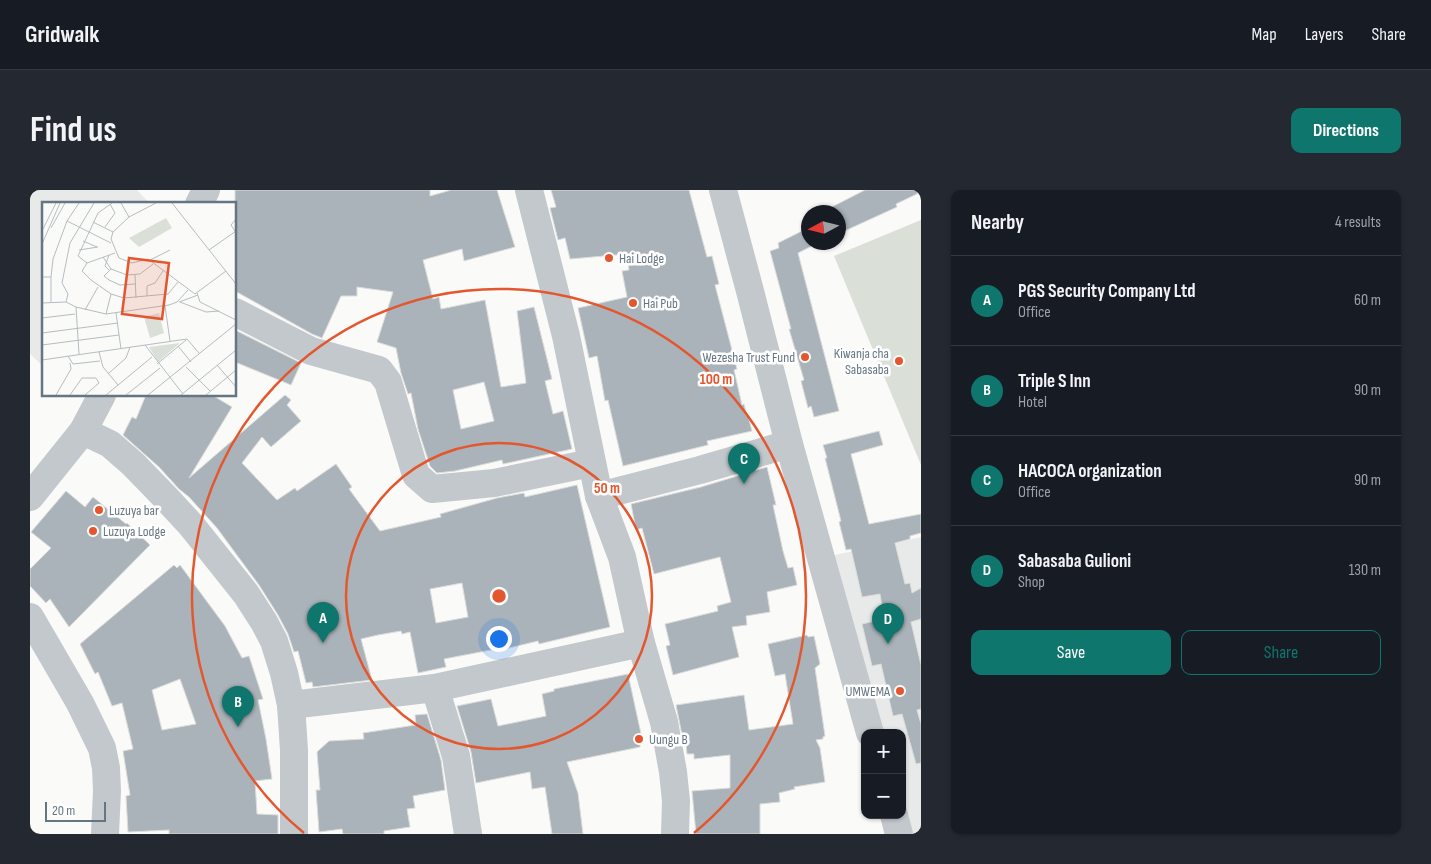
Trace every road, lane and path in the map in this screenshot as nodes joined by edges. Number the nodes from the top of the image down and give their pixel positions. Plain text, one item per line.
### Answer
1 (206, 190) edge
2 (529, 190) edge
3 (723, 190) edge
4 (200, 202) edge
5 (236, 313) edge
6 (101, 396) edge
7 (83, 431) junction
8 (789, 444) junction
9 (591, 463) junction
10 (599, 496) junction
11 (30, 497) edge
12 (30, 617) edge
13 (641, 642) junction
14 (434, 688) junction
15 (291, 705) junction
16 (869, 729) edge
17 (895, 819) edge
18 (105, 834) edge
19 (294, 834) edge
20 (468, 834) edge
21 (675, 834) edge
22 (899, 834) edge

1 - 4 street
2 - 9 street
3 - 8 street
5 - 9 street
6 - 7 street
7 - 11 street
7 - 15 street
8 - 10 street
8 - 16 street
9 - 10 street
10 - 13 street
12 - 18 street
13 - 14 street
13 - 21 street
14 - 15 street
14 - 20 street
15 - 19 street
17 - 22 street

